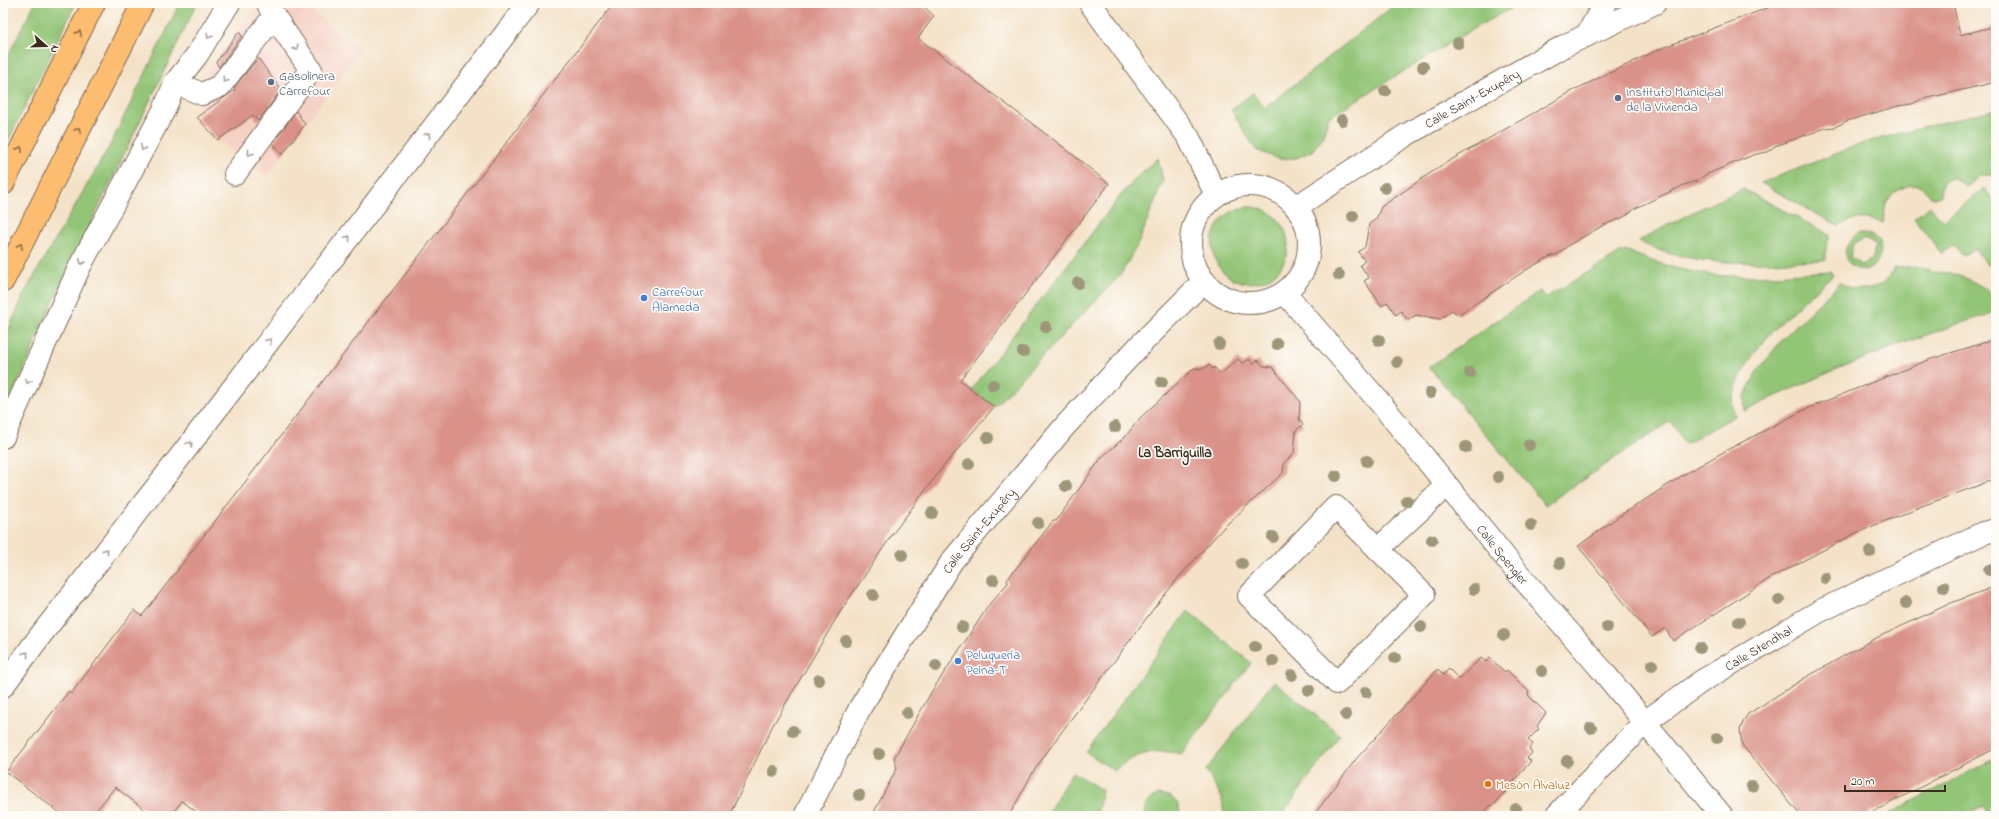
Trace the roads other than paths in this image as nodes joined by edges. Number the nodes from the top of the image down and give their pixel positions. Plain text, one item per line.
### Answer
1 (94, 3) edge
2 (143, 3) edge
3 (229, 3) edge
4 (529, 3) edge
5 (1090, 3) edge
6 (1605, 3) edge
7 (1655, 3) edge
8 (271, 9) edge
9 (1586, 36) junction
10 (175, 83) junction
11 (235, 174) dead end
12 (3, 184) edge
13 (1216, 195) junction
14 (1296, 207) junction
15 (3, 281) edge
16 (1203, 282) junction
17 (1284, 293) junction
18 (3, 436) edge
19 (1447, 485) junction
20 (1996, 530) edge
21 (1378, 549) junction
22 (3, 686) edge
23 (1645, 722) junction
24 (805, 816) edge
25 (1556, 816) edge
26 (1722, 816) edge

12 -> 1 highway
15 -> 2 highway
3 -> 10 street
22 -> 4 street
5 - 13 street
6 - 9 street
7 - 9 street, Calle Saint-Exupêry
8 -> 10 street
8 -> 11 street
9 - 14 street, Calle Saint-Exupêry
10 -> 18 street
13 - 14 street
13 - 16 street
14 - 17 street
16 - 17 street
16 - 24 street, Calle Saint-Exupêry
17 - 19 street, Calle Spengler
19 - 21 street
19 - 23 street, Calle Spengler
20 - 23 street, Calle Stendhal
21 - 21 street
23 - 25 street, Calle Stendhal
23 - 26 street, Calle Spengler

